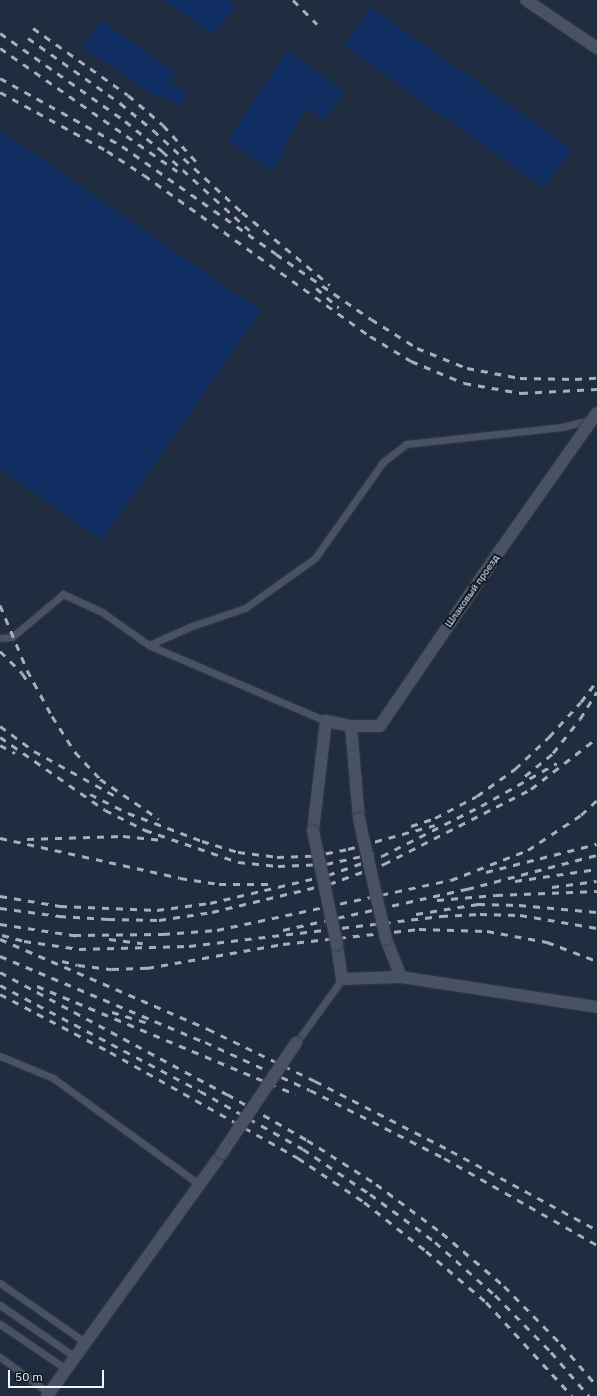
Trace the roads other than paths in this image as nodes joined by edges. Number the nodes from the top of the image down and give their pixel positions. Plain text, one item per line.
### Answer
1 (526, 0) edge
2 (597, 48) edge
3 (597, 413) edge
4 (597, 419) edge
5 (0, 638) edge
6 (149, 645) junction
7 (326, 721) junction
8 (351, 726) junction
9 (401, 977) junction
10 (342, 979) junction
11 (597, 1007) edge
12 (296, 1043) joint
13 (0, 1056) edge
14 (200, 1184) junction
15 (0, 1283) edge
16 (0, 1305) edge
17 (0, 1324) edge
18 (85, 1342) junction
19 (75, 1356) junction
20 (0, 1357) edge
21 (66, 1369) junction
22 (48, 1394) edge

1 - 2 street
3 - 8 street, Шлаковый проезд, bridge
4 - 6 lane
5 - 6 lane
6 - 7 lane
7 - 8 street, Шлаковый проезд
7 - 10 street, bridge
8 - 9 street, bridge
9 - 10 street
9 - 11 street
10 - 12 lane
12 - 14 street, bridge
13 - 14 lane
14 - 18 street
15 - 18 lane
16 - 19 lane
17 - 21 lane
18 - 19 street
19 - 21 street
20 - 22 lane
21 - 22 street

